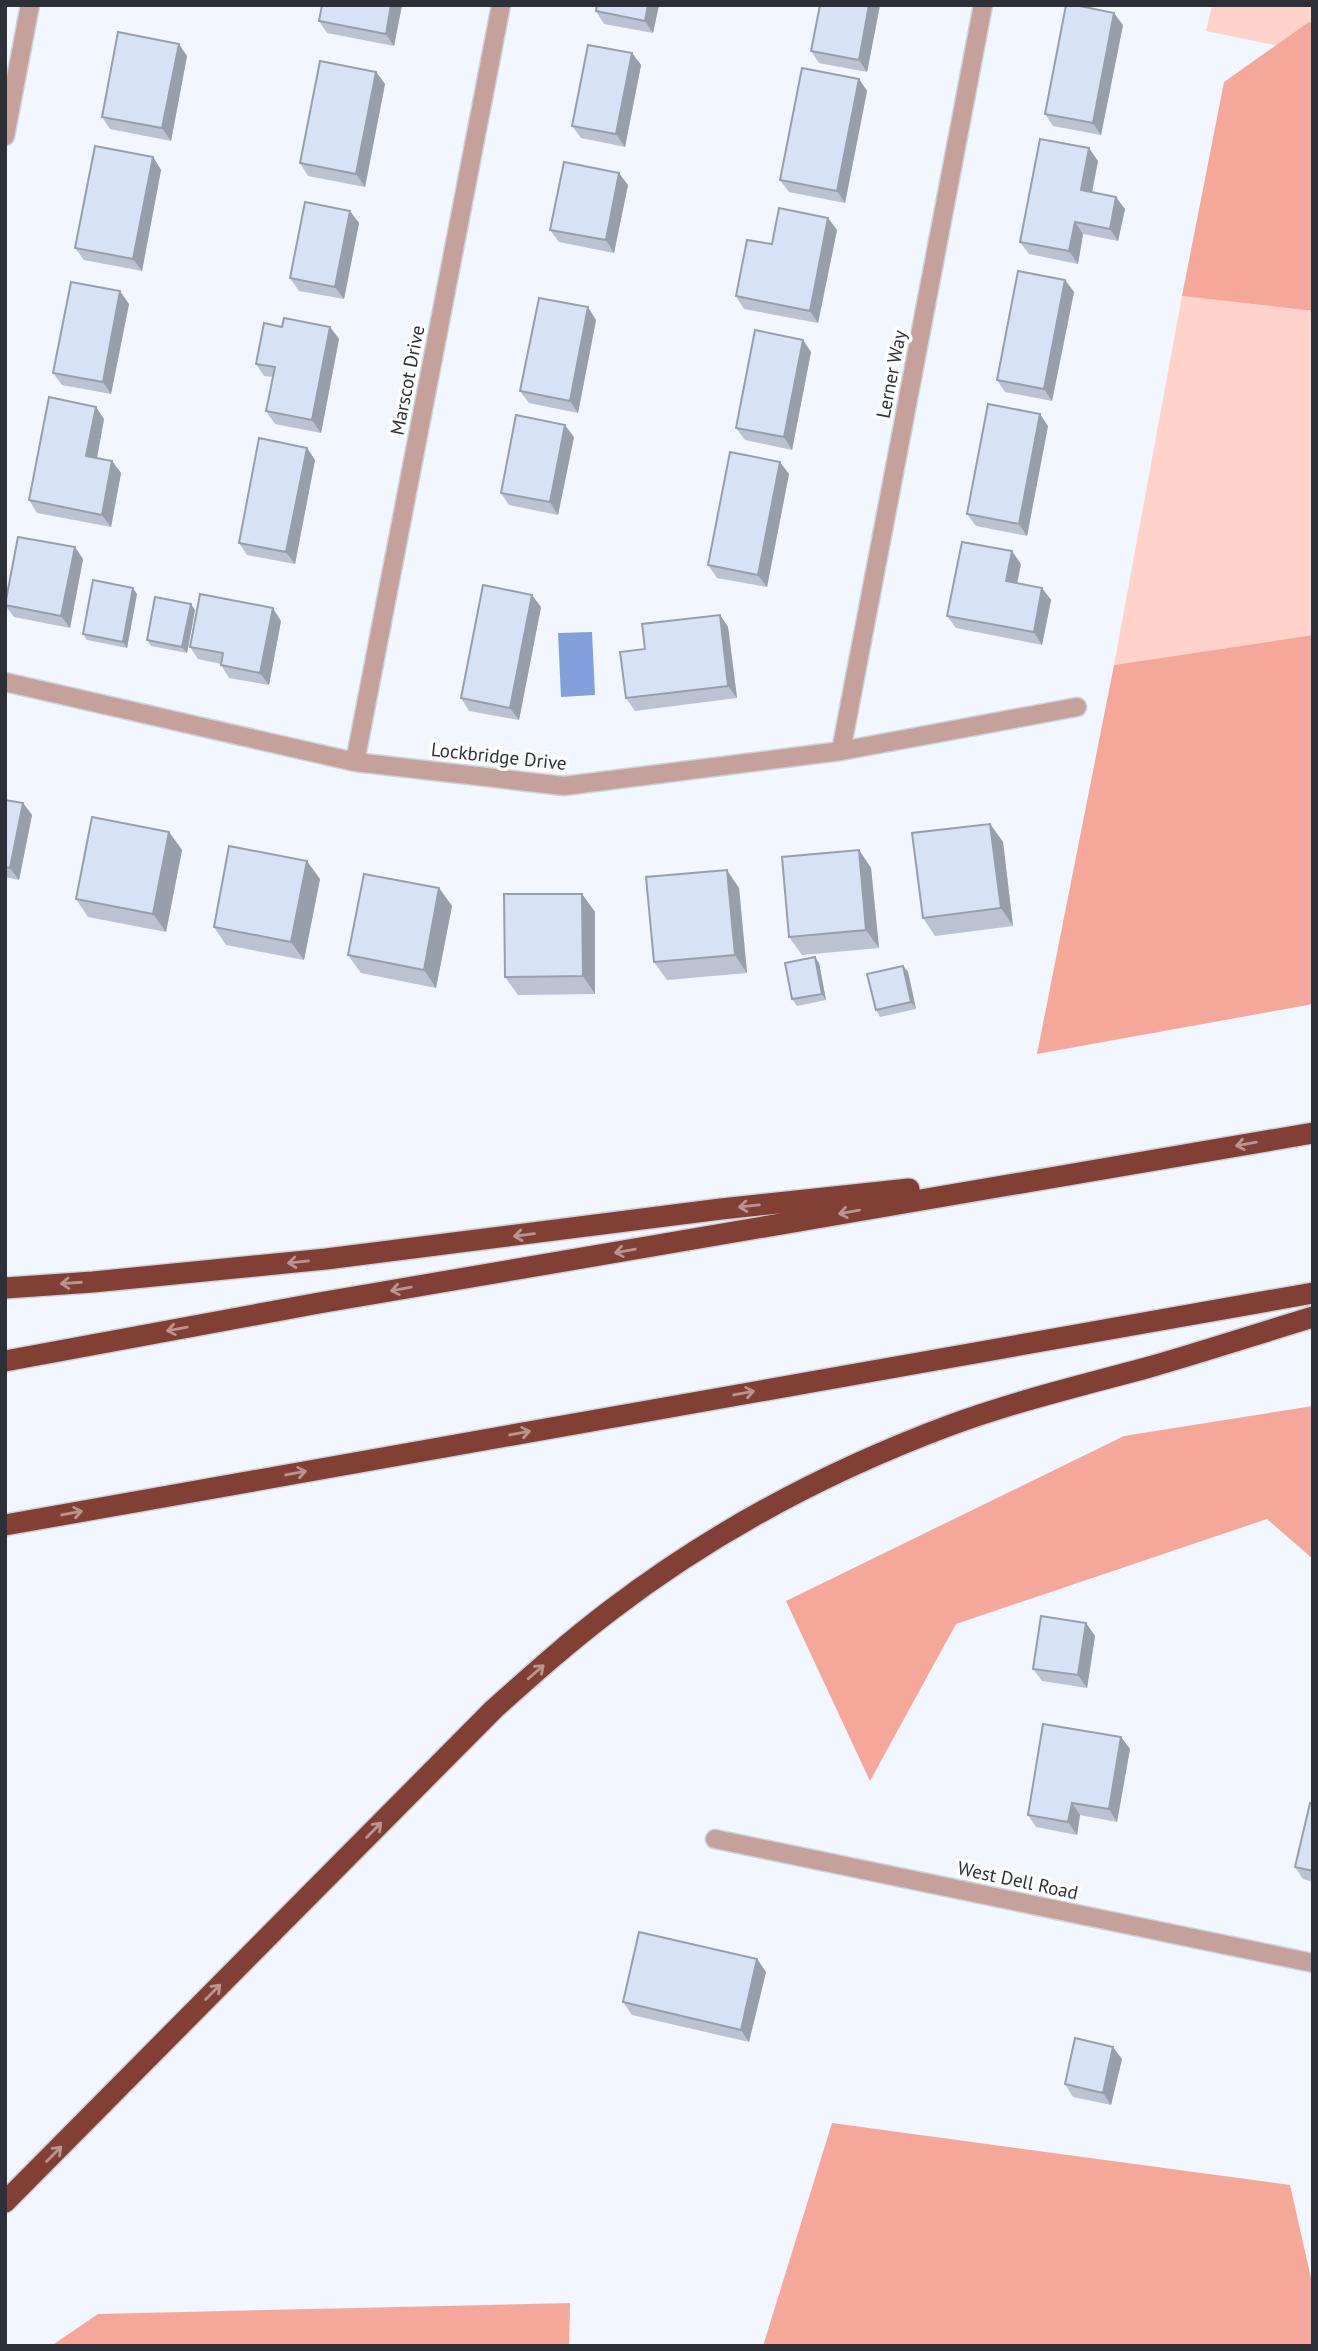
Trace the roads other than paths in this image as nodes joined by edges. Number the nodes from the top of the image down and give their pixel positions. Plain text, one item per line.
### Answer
1 (30, 5) edge
2 (501, 5) edge
3 (983, 5) edge
4 (5, 136) edge
5 (5, 682) edge
6 (1077, 707) dead end
7 (841, 751) junction
8 (355, 762) junction
9 (1313, 1133) edge
10 (1110, 1168) junction
11 (5, 1288) edge
12 (1313, 1293) edge
13 (1313, 1317) edge
14 (5, 1361) edge
15 (5, 1525) edge
16 (715, 1839) dead end
17 (1313, 1963) edge
18 (5, 2202) edge

1 - 4 street
2 - 8 street, Marscot Drive
3 - 7 street, Lerner Way
5 - 8 street, Lockbridge Drive
6 - 7 street, Lockbridge Drive
7 - 8 street, Lockbridge Drive
9 -> 10 highway
10 -> 11 highway
10 -> 14 highway
15 -> 12 highway
18 -> 13 highway
16 - 17 street, West Dell Road

